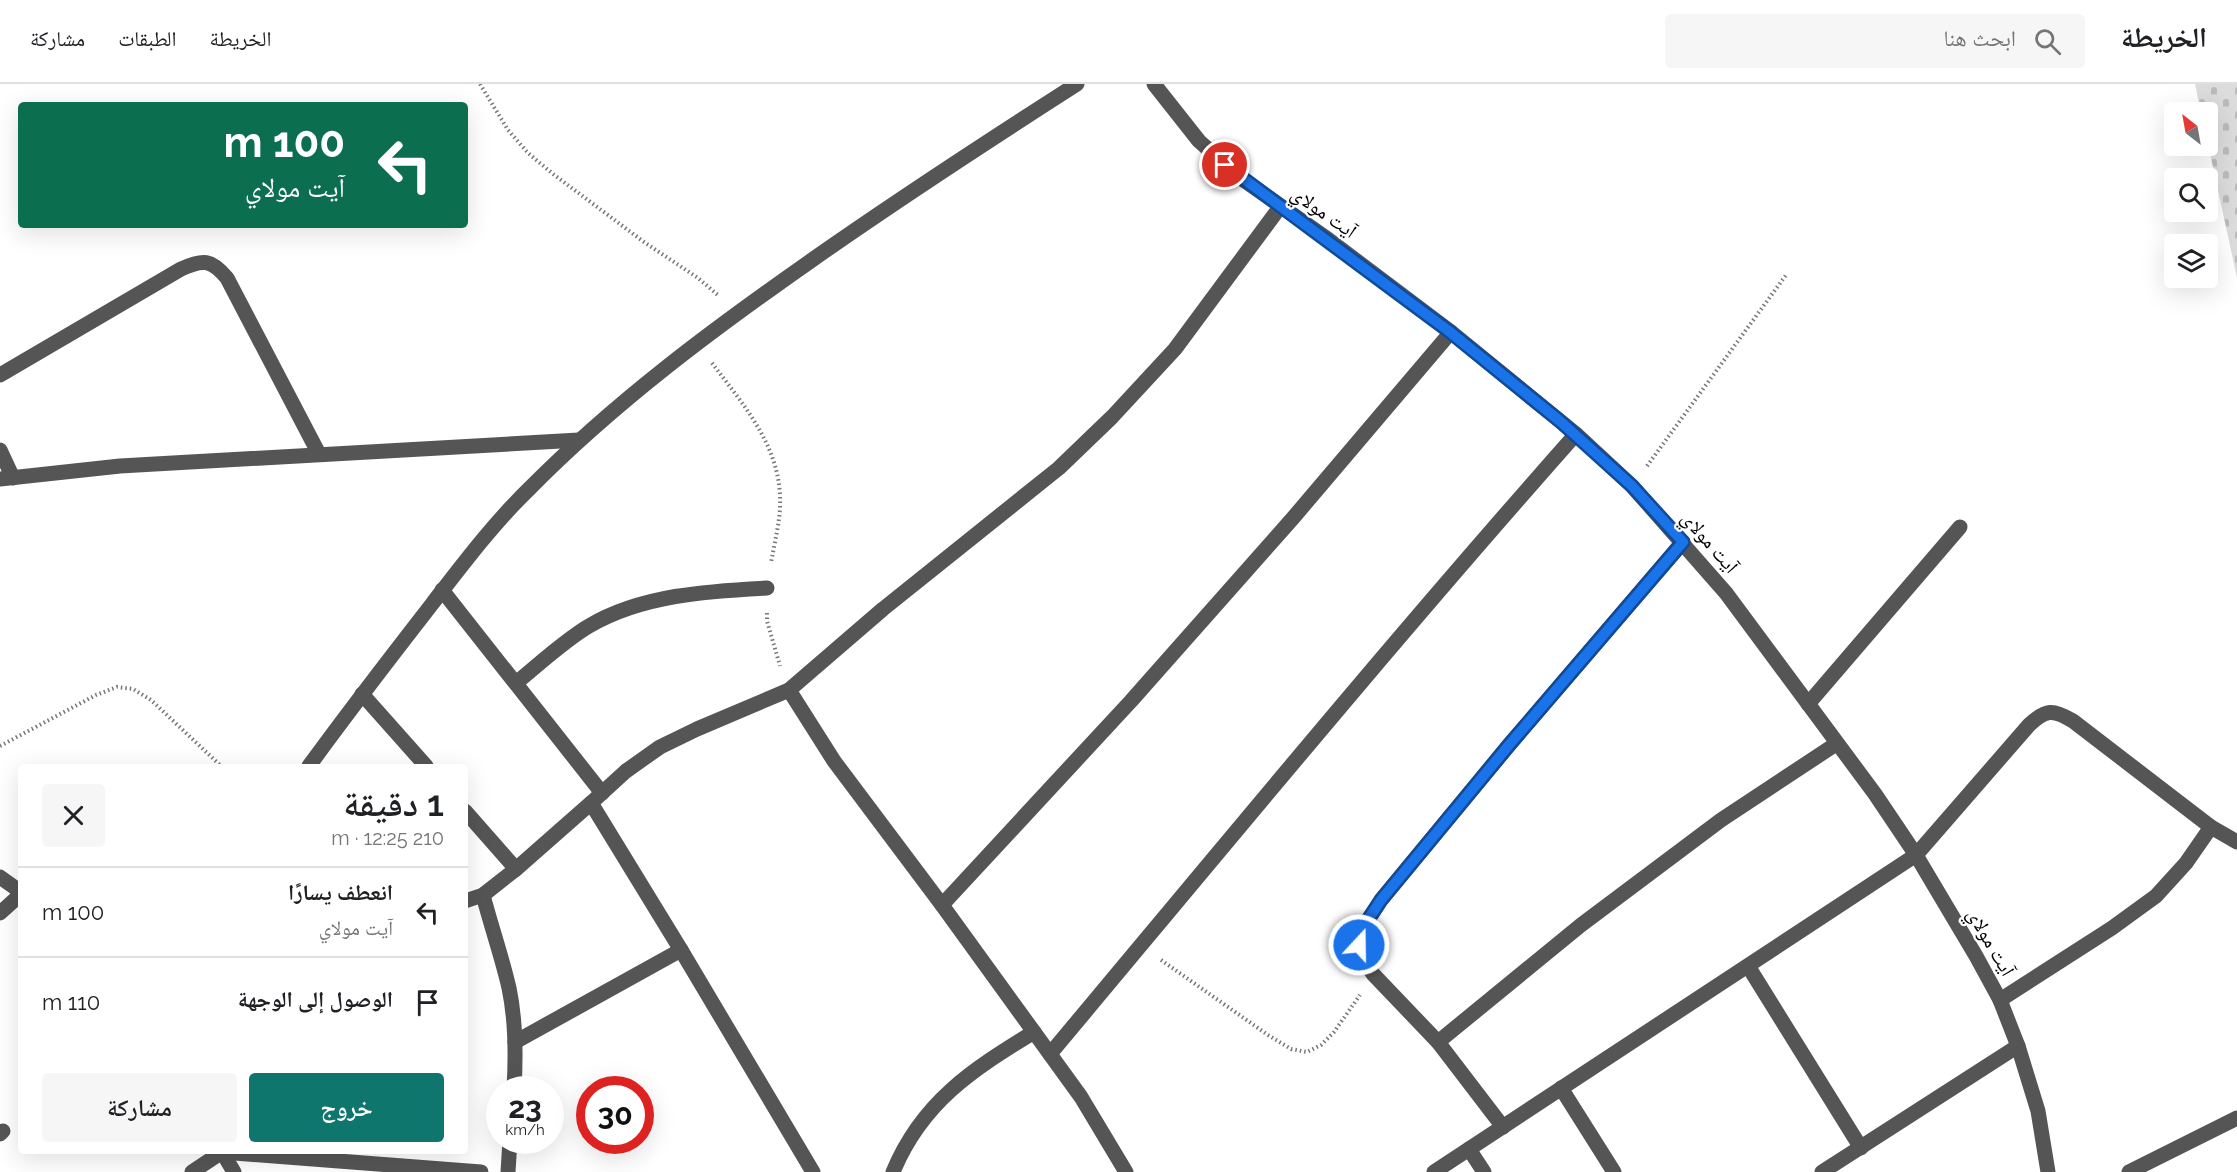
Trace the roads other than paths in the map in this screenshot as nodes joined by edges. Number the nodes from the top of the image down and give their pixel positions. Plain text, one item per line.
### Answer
1 (1077, 84) edge
2 (1154, 84) edge
3 (1280, 207) junction
4 (1450, 332) junction
5 (0, 375) edge
6 (1576, 434) junction
7 (579, 440) junction
8 (0, 450) edge
9 (319, 454) junction
10 (7, 479) edge
11 (1960, 526) dead end
12 (1683, 542) junction
13 (767, 588) road end
14 (442, 590) junction
15 (516, 683) junction
16 (789, 690) junction
17 (362, 694) junction
18 (1808, 704) junction
19 (1836, 744) junction
20 (310, 764) edge
21 (424, 764) edge
22 (597, 798) junction
23 (468, 814) edge
24 (2211, 827) junction
25 (2237, 842) edge
26 (1916, 855) junction
27 (516, 869) junction
28 (0, 877) edge
29 (18, 891) edge
30 (483, 895) junction
31 (18, 896) edge
32 (468, 900) edge
33 (942, 905) junction
34 (0, 913) edge
35 (681, 950) junction
36 (1748, 966) junction
37 (2000, 1000) junction
38 (1034, 1032) junction
39 (515, 1042) junction
40 (1438, 1042) junction
41 (2018, 1046) junction
42 (1050, 1054) junction
43 (514, 1076) edge
44 (1561, 1088) junction
45 (2237, 1118) edge
46 (1503, 1127) junction
47 (1862, 1148) junction
48 (1469, 1149) junction
49 (217, 1154) edge
50 (223, 1154) edge
51 (294, 1154) edge
52 (509, 1154) edge
53 (367, 1157) edge
54 (192, 1172) edge
55 (234, 1172) edge
56 (481, 1172) edge
57 (508, 1172) edge
58 (813, 1172) edge
59 (893, 1172) edge
60 (1126, 1172) edge
61 (1434, 1172) edge
62 (1484, 1172) edge
63 (1614, 1172) edge
64 (1822, 1172) edge
65 (2048, 1172) edge
66 (2129, 1172) edge

1 - 7 street
2 - 3 street, آيت مولاي
3 - 4 street, آيت مولاي
3 - 16 street
4 - 6 street, آيت مولاي
4 - 33 street
5 - 9 street
6 - 12 street, آيت مولاي
6 - 42 street
7 - 9 street
7 - 14 street
8 - 10 street
9 - 10 street
11 - 18 street
12 - 18 street, آيت مولاي
12 - 40 street
13 - 15 street
14 - 15 street
14 - 17 street
15 - 22 street
16 - 22 street
16 - 33 street
17 - 20 street
17 - 21 street
18 - 19 street, آيت مولاي
19 - 26 street, آيت مولاي
19 - 40 street
22 - 27 street
22 - 35 street
23 - 27 street
24 - 25 street
24 - 26 street
24 - 37 street
26 - 36 street
26 - 37 street, آيت مولاي
27 - 30 street
28 - 29 street
30 - 32 street
30 - 39 street
31 - 34 street
33 - 38 street
35 - 39 street
35 - 58 street
36 - 44 street
36 - 47 street
37 - 41 street, آيت مولاي
38 - 42 street
38 - 59 street
39 - 43 street
40 - 46 street
41 - 47 street
41 - 65 street, آيت مولاي
42 - 60 street
44 - 46 street
44 - 63 street
45 - 66 street
46 - 48 street
47 - 64 street
48 - 61 street
48 - 62 street
49 - 54 street
50 - 55 street
51 - 53 street
52 - 57 street
53 - 56 street

